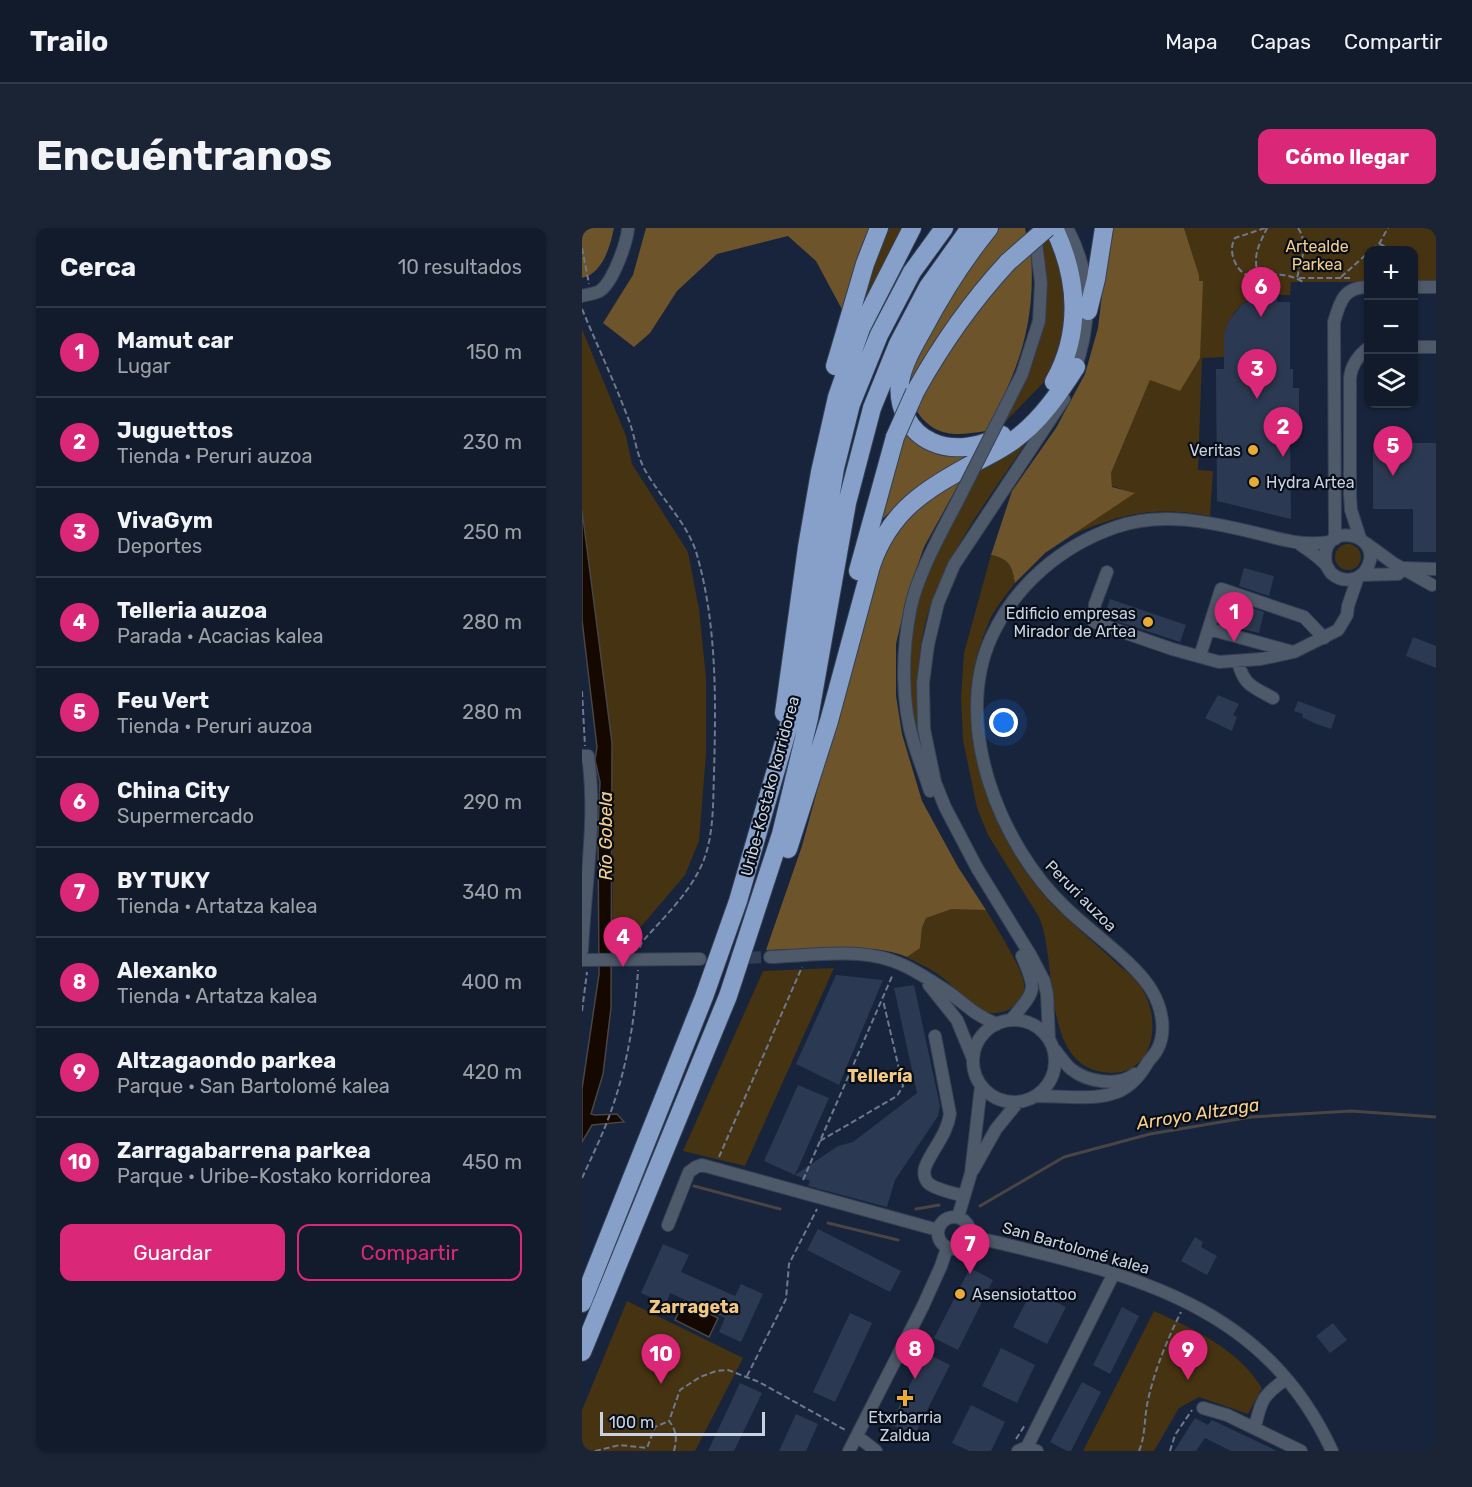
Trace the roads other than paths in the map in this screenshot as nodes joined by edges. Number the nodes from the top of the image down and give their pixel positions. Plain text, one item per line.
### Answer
1 (628, 228) edge
2 (879, 228) edge
3 (912, 228) edge
4 (944, 228) edge
5 (1034, 228) edge
6 (1047, 228) edge
7 (1054, 228) edge
8 (1067, 228) edge
9 (1104, 228) edge
10 (982, 229) edge
11 (1364, 282) edge
12 (1418, 287) edge
13 (1436, 287) edge
14 (582, 296) edge
15 (1088, 311) junction
16 (1418, 347) edge
17 (1436, 347) edge
18 (1364, 352) edge
19 (1076, 367) junction
20 (1333, 540) junction
21 (1363, 541) junction
22 (1301, 544) junction
23 (807, 548) junction
24 (1326, 564) junction
25 (1404, 568) junction
26 (1436, 569) edge
27 (1107, 572) dead end
28 (1384, 574) junction
29 (1360, 576) junction
30 (1338, 578) junction
31 (1434, 586) edge
32 (1348, 606) junction
33 (1209, 629) junction
34 (1324, 638) junction
35 (1294, 652) junction
36 (1200, 656) junction
37 (1238, 661) junction
38 (1273, 698) dead end
39 (582, 756) edge
40 (778, 759) junction
41 (775, 891) junction
42 (584, 957) edge
43 (770, 957) tunnel mouth
44 (700, 959) tunnel mouth
45 (917, 973) junction
46 (728, 996) junction
47 (1011, 1020) junction
48 (997, 1024) junction
49 (935, 1036) dead end
50 (1051, 1044) junction
51 (973, 1059) junction
52 (1149, 1061) junction
53 (981, 1086) junction
54 (1035, 1096) junction
55 (1018, 1102) junction
56 (971, 1173) junction
57 (964, 1196) junction
58 (958, 1217) junction
59 (668, 1225) dead end
60 (938, 1230) junction
61 (611, 1231) junction
62 (970, 1236) junction
63 (947, 1248) junction
64 (1114, 1273) junction
65 (582, 1290) edge
66 (582, 1303) edge
67 (582, 1352) edge
68 (1286, 1379) junction
69 (1203, 1408) road end
70 (1255, 1427) junction
71 (857, 1436) junction
72 (1027, 1450) edge
73 (849, 1451) edge
74 (876, 1451) edge
75 (1301, 1451) edge
76 (1332, 1451) edge

1 - 14 street
2 - 23 highway
3 - 23 highway
4 - 40 highway, Uribe-Kostako korridorea
5 - 47 street, bridge
6 - 41 highway, bridge
7 - 10 highway
8 - 15 street
9 - 15 highway
10 - 46 highway, Uribe-Kostako korridorea
11 - 20 street
12 - 13 street
15 - 19 street
16 - 17 street
18 - 21 street
19 - 41 highway
19 - 50 street
20 - 21 street
20 - 22 street, Peruri auzoa
20 - 24 street
21 - 25 street
21 - 29 street
22 - 24 street, Peruri auzoa
22 - 52 street, Peruri auzoa
23 - 40 highway
24 - 30 street
25 - 26 street
25 - 28 street
25 - 31 street
27 - 36 street
28 - 29 street
28 - 31 street
29 - 30 street
29 - 32 street
30 - 32 street
32 - 34 street
33 - 34 street
33 - 35 street
33 - 36 street
34 - 35 street
35 - 37 street
36 - 37 street
37 - 38 street
39 - 42 street
40 - 61 highway, Uribe-Kostako korridorea
41 - 46 highway
42 - 44 street
43 - 45 street
45 - 48 street
45 - 51 street
46 - 67 highway, Uribe-Kostako korridorea
47 - 48 street
47 - 50 street
48 - 51 street
49 - 57 street
50 - 52 street
50 - 54 street
51 - 53 street
52 - 54 street
53 - 55 street
53 - 56 street
54 - 55 street
55 - 56 street
56 - 57 street
57 - 58 street
58 - 60 street
58 - 62 street
59 - 60 street
60 - 63 street
61 - 65 highway
61 - 66 highway
62 - 63 street
62 - 64 street, San Bartolomé kalea
63 - 71 street
64 - 68 street, San Bartolomé kalea
64 - 72 street
68 - 70 street
68 - 76 street, San Bartolomé kalea
69 - 70 street
70 - 75 street
71 - 73 street
71 - 74 street

